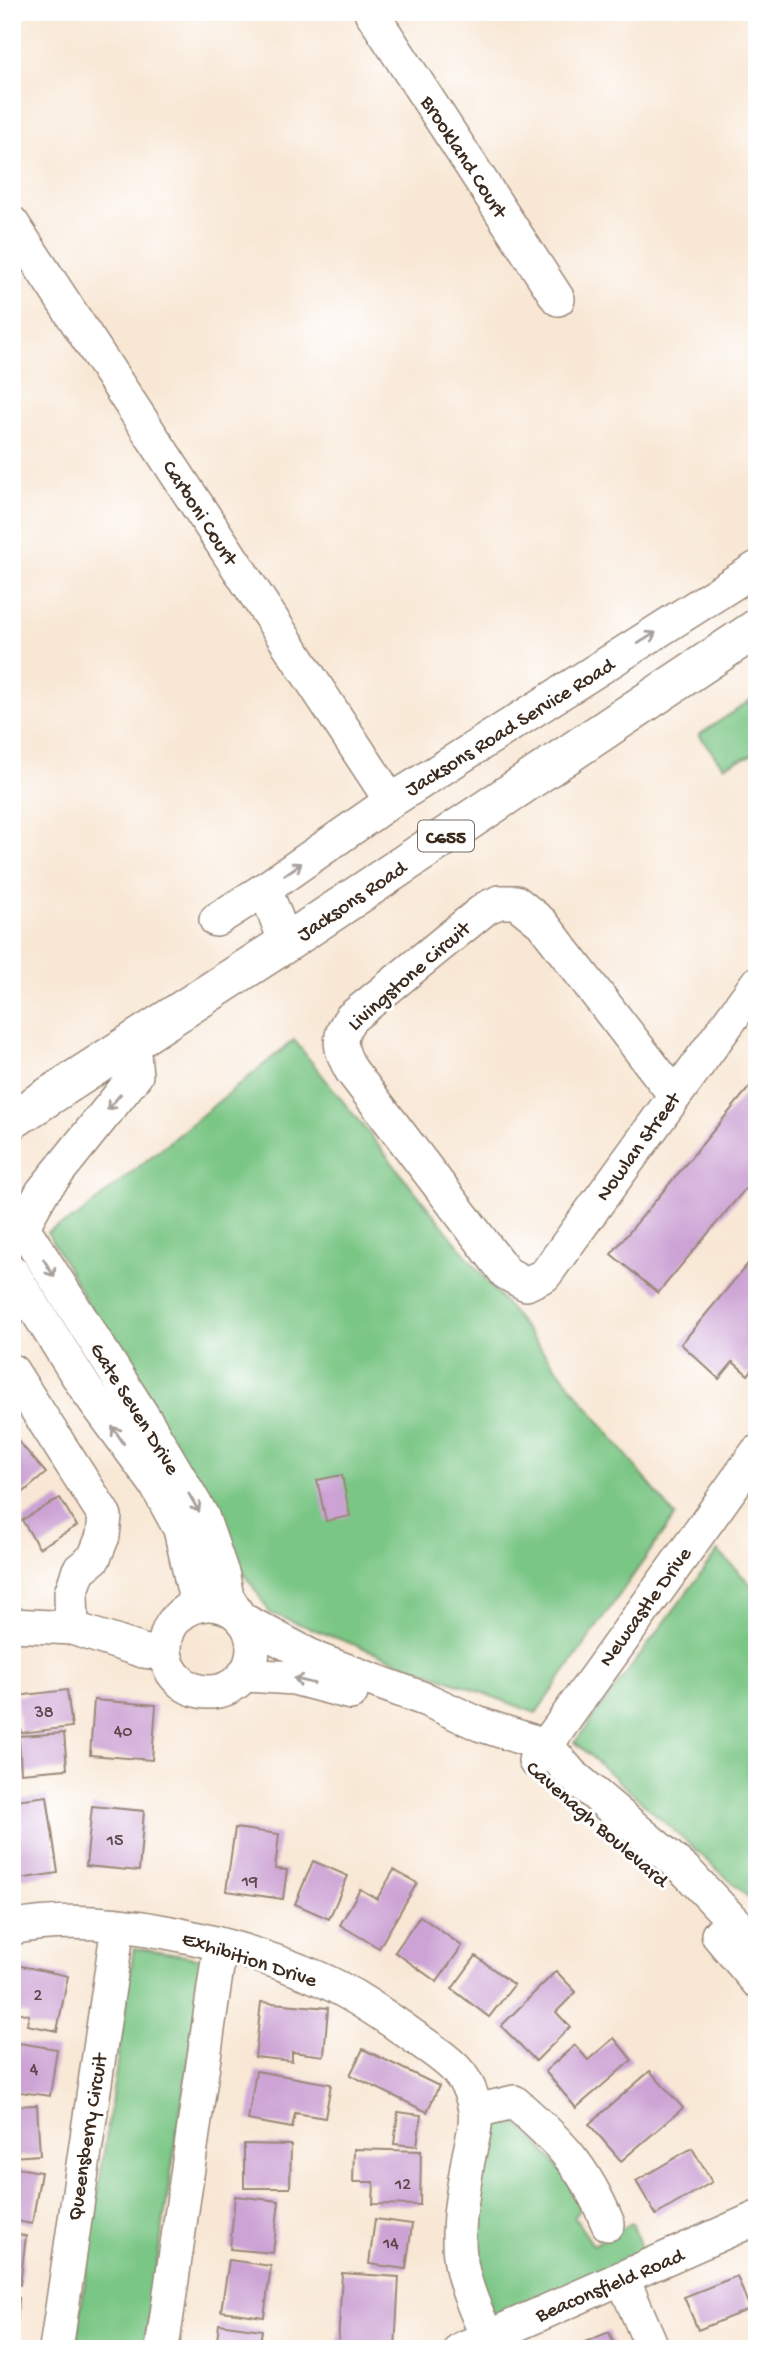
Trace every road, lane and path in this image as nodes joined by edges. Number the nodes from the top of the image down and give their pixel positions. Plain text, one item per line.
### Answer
1 (371, 12) edge
2 (12, 223) edge
3 (558, 299) dead end
4 (757, 568) edge
5 (757, 628) edge
6 (391, 801) junction
7 (265, 889) junction
8 (216, 920) dead end
9 (286, 943) junction
10 (757, 983) edge
11 (133, 1043) junction
12 (674, 1094) junction
13 (12, 1120) edge
14 (18, 1218) edge
15 (12, 1272) edge
16 (506, 1273) joint
17 (12, 1299) edge
18 (50, 1331) junction
19 (12, 1371) edge
20 (757, 1452) edge
21 (197, 1605) junction
22 (241, 1618) junction
23 (12, 1625) edge
24 (81, 1631) junction
25 (167, 1641) junction
26 (245, 1675) junction
27 (541, 1754) junction
28 (118, 1926) junction
29 (12, 1928) edge
30 (220, 1946) junction
31 (757, 1946) edge
32 (757, 1981) edge
33 (476, 2110) junction
34 (757, 2218) edge
35 (608, 2224) dead end
36 (623, 2279) junction
37 (474, 2343) edge
38 (56, 2349) edge
39 (162, 2349) edge
40 (653, 2349) edge

1 - 3 street, Brookland Court
2 - 6 street, Carboni Court
6 -> 4 street, Jacksons Road Service Road
5 - 9 main road, Jacksons Road / C655
7 -> 6 street, Jacksons Road Service Road
7 - 8 street, Jacksons Road Service Road
7 - 9 street
9 - 11 main road, Jacksons Road / C655
10 - 12 street, Nowlan Street
11 - 13 main road, Jacksons Road / C655
11 -> 14 street
12 - 16 street, Nowlan Street
12 - 16 street, Livingstone Circuit
14 -> 22 street, Gate Seven Drive
15 - 18 street, Gate Seven Drive
17 - 18 street, Gate Seven Drive
21 -> 18 street, Gate Seven Drive
19 - 24 street
20 - 27 street, Newcastle Drive
21 - 22 street
21 - 25 street
22 - 26 street
22 - 27 street
23 - 24 street
24 - 25 street
25 - 26 street
27 -> 26 street, Cavenagh Boulevard
27 - 31 street, Cavenagh Boulevard
27 - 32 street, Cavenagh Boulevard
28 - 29 street, Exhibition Drive
28 - 30 street, Exhibition Drive
28 - 38 street, Queensberry Circuit
30 - 33 street, Exhibition Drive
30 - 39 street
33 - 35 street
33 - 37 street, Exhibition Drive
34 - 36 street, Beaconsfield Road
36 - 37 street, Beaconsfield Road
36 - 40 street

